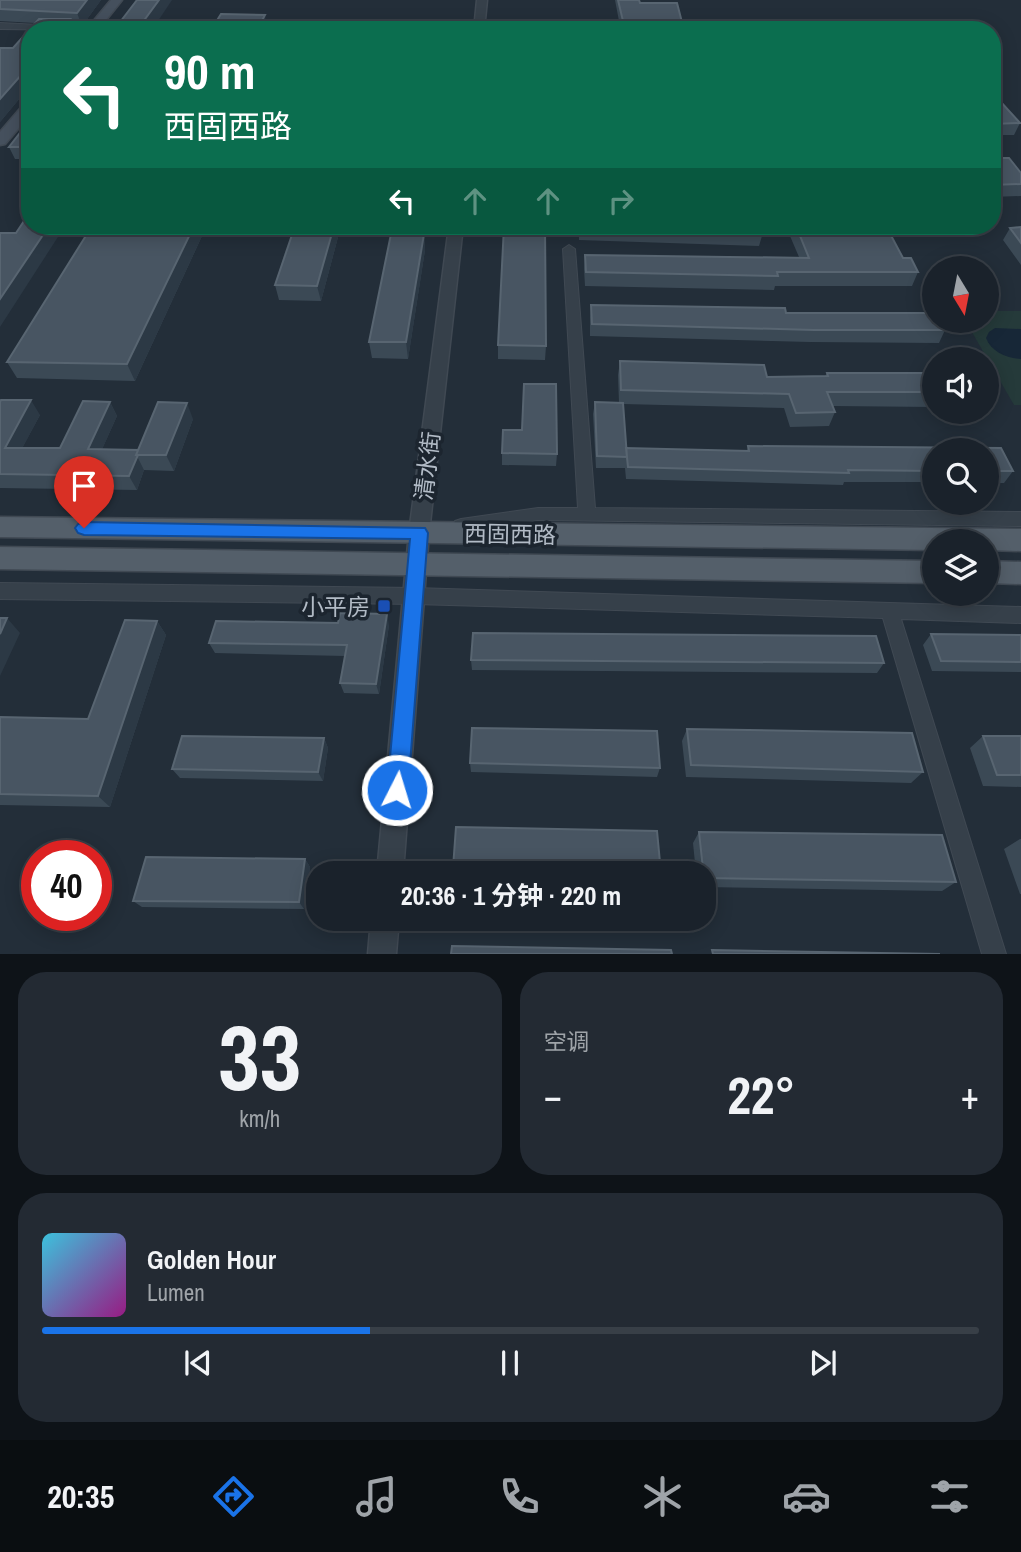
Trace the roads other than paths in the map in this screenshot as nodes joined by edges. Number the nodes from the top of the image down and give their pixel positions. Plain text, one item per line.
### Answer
1 (117, 0) edge
2 (482, 0) edge
3 (100, 21) edge
4 (480, 21) edge
5 (0, 26) edge
6 (21, 27) edge
7 (21, 116) edge
8 (0, 141) edge
9 (455, 235) edge
10 (569, 249) dead end
11 (587, 514) junction
12 (1021, 519) edge
13 (0, 527) edge
14 (419, 533) junction
15 (1021, 540) edge
16 (0, 558) edge
17 (417, 564) junction
18 (922, 572) edge
19 (999, 572) edge
20 (1021, 573) edge
21 (0, 591) edge
22 (415, 596) junction
23 (890, 613) junction
24 (1021, 615) edge
25 (391, 861) edge
26 (384, 931) edge
27 (382, 954) edge
28 (994, 954) edge

1 - 3 main road
2 - 4 street
5 - 6 street
7 - 8 main road
9 - 14 street, 清水街
10 - 11 street
11 - 12 street
11 - 14 street
13 - 14 main road, 西固西路
14 - 15 main road, 西固西路
14 - 17 street, 清水街
16 - 17 main road, 西固西路
17 - 18 main road, 西固西路
17 - 22 street, 清水街
19 - 20 main road
21 - 22 street
22 - 23 street
22 - 25 street, 清水街
23 - 24 street
23 - 28 street
26 - 27 street

